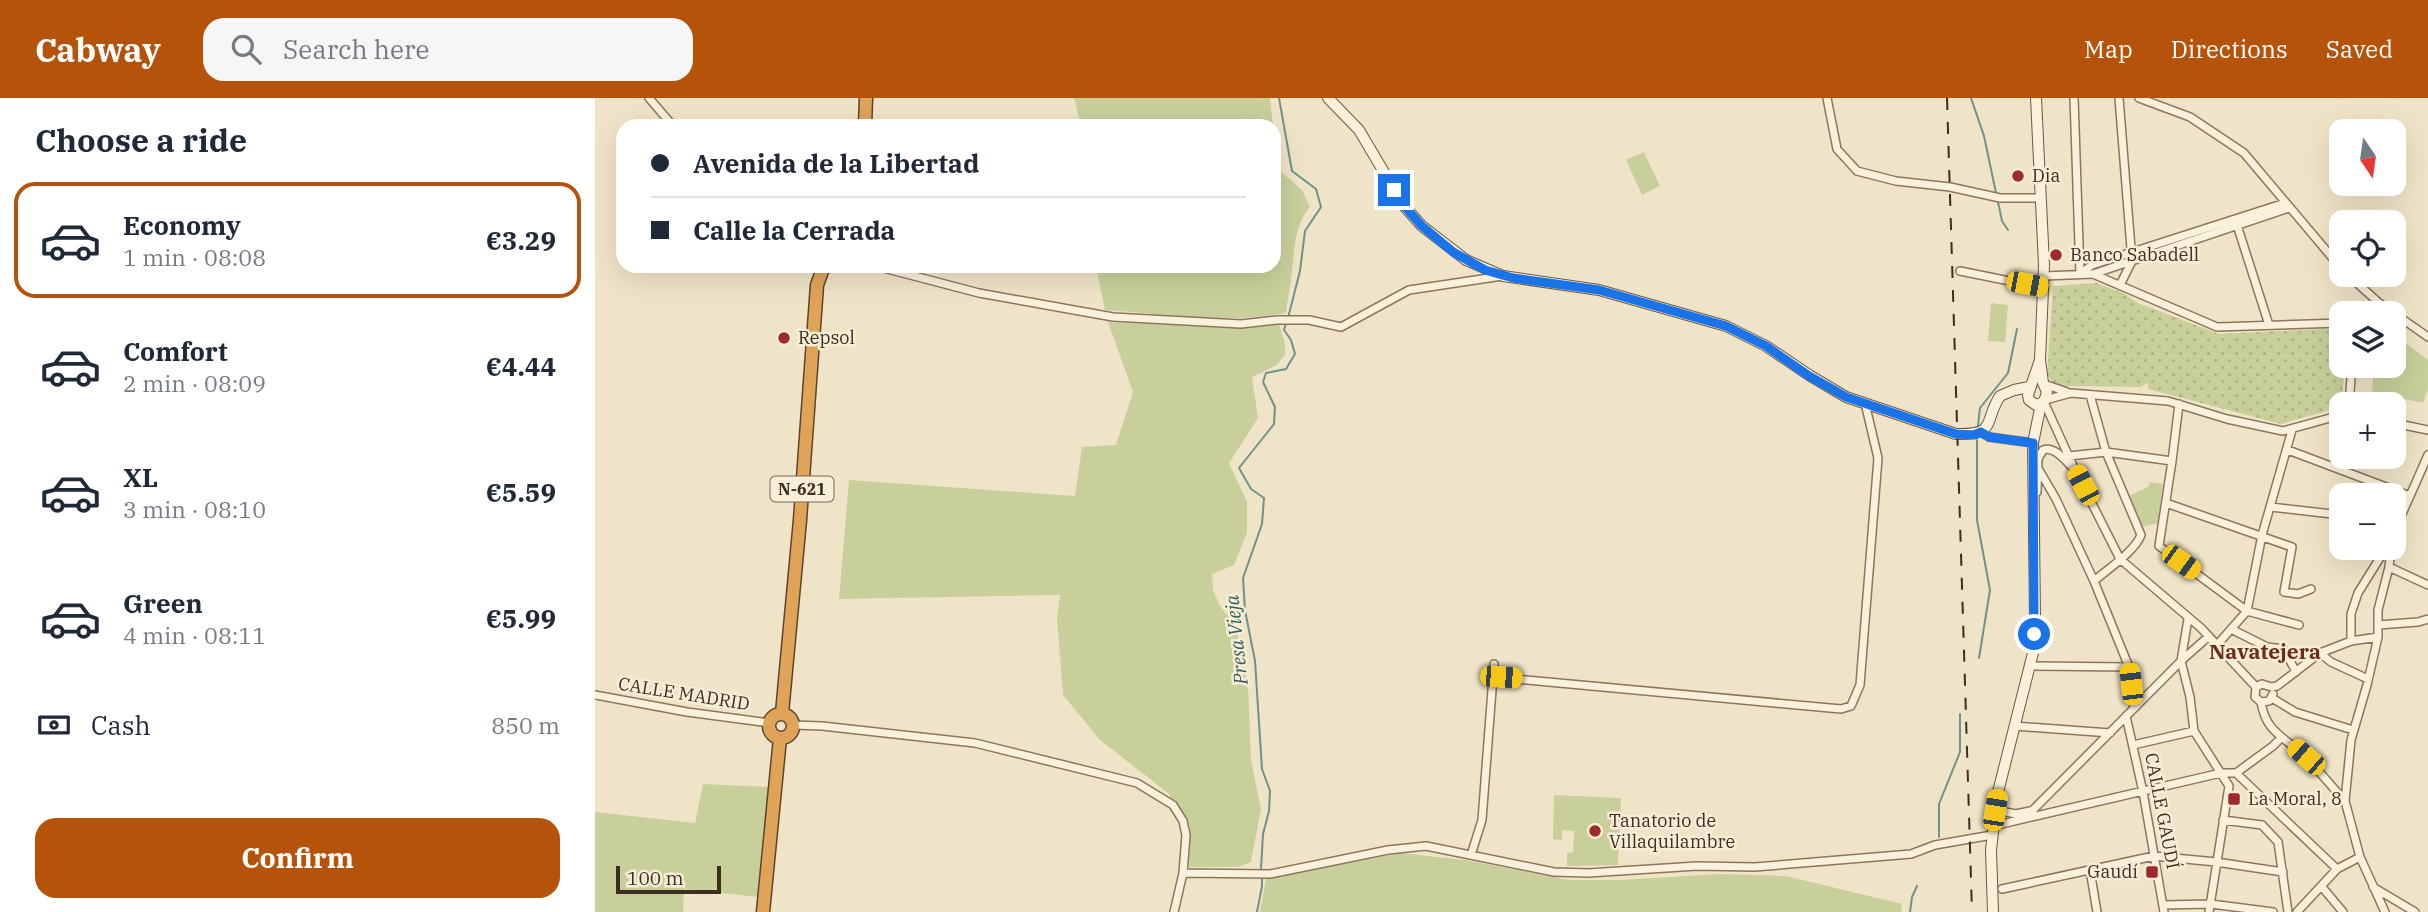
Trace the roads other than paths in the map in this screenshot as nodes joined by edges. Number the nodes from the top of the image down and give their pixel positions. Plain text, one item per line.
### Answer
1 (649, 98) edge
2 (866, 98) edge
3 (1328, 98) edge
4 (1827, 98) edge
5 (2036, 98) edge
6 (2074, 98) edge
7 (2119, 98) edge
8 (2139, 98) edge
9 (667, 119) edge
10 (865, 119) edge
11 (2041, 198) junction
12 (2287, 205) junction
13 (2237, 225) junction
14 (2131, 252) junction
15 (2329, 254) edge
16 (2132, 261) junction
17 (1960, 271) dead end
18 (821, 273) edge
19 (903, 273) edge
20 (2080, 274) junction
21 (2094, 274) junction
22 (1503, 276) junction
23 (2044, 282) junction
24 (2120, 285) junction
25 (2362, 287) edge
26 (2377, 301) edge
27 (2406, 322) edge
28 (2329, 324) edge
29 (2269, 326) junction
30 (2428, 337) edge
31 (2040, 360) junction
32 (2043, 384) junction
33 (2071, 393) junction
34 (2090, 394) junction
35 (2036, 397) junction
36 (1865, 403) junction
37 (2179, 404) junction
38 (2329, 419) edge
39 (2406, 425) edge
40 (2292, 430) junction
41 (2428, 430) edge
42 (1981, 432) junction
43 (2034, 440) junction
44 (2288, 450) junction
45 (2106, 452) junction
46 (2428, 455) edge
47 (2069, 456) junction
48 (2172, 461) junction
49 (2037, 465) junction
50 (2074, 470) junction
51 (2410, 496) junction
52 (2166, 503) junction
53 (2406, 503) edge
54 (2271, 508) junction
55 (2329, 514) edge
56 (2262, 535) junction
57 (2120, 559) junction
58 (2380, 560) edge
59 (2389, 560) edge
60 (2389, 567) junction
61 (2094, 581) junction
62 (2428, 585) edge
63 (2311, 589) dead end
64 (2247, 611) junction
65 (2188, 618) junction
66 (2428, 619) edge
67 (2299, 625) dead end
68 (2378, 625) junction
69 (2231, 629) junction
70 (2209, 636) junction
71 (2378, 638) junction
72 (2351, 641) junction
73 (2217, 645) junction
74 (2320, 653) junction
75 (2181, 661) junction
76 (1494, 664) dead end
77 (2031, 666) junction
78 (2129, 667) junction
79 (2296, 672) junction
80 (1493, 677) junction
81 (2368, 679) junction
82 (2256, 687) junction
83 (2271, 687) junction
84 (595, 695) edge
85 (2271, 698) junction
86 (2261, 702) junction
87 (2134, 708) junction
88 (782, 713) junction
89 (2126, 716) junction
90 (768, 723) junction
91 (793, 725) junction
92 (2015, 726) junction
93 (2353, 730) junction
94 (2194, 731) junction
95 (2110, 733) junction
96 (2281, 737) junction
97 (779, 738) junction
98 (2133, 745) junction
99 (2221, 773) junction
100 (2235, 773) junction
101 (2143, 792) junction
102 (2045, 797) junction
103 (2345, 802) junction
104 (2033, 809) junction
105 (1995, 810) junction
106 (2050, 813) junction
107 (2024, 819) junction
108 (2223, 820) junction
109 (1992, 830) junction
110 (1471, 855) junction
111 (2154, 856) junction
112 (2360, 857) junction
113 (2216, 862) junction
114 (2337, 869) junction
115 (2090, 870) junction
116 (2283, 872) junction
117 (1183, 873) junction
118 (2373, 886) junction
119 (2322, 887) junction
120 (2002, 889) dead end
121 (2210, 908) edge
122 (2163, 909) edge
123 (763, 912) edge
124 (1174, 912) edge
125 (1993, 912) edge
126 (2097, 912) edge
127 (2273, 912) edge
128 (2288, 912) edge
129 (2297, 912) edge
130 (2343, 912) edge
131 (2385, 912) edge
132 (2415, 912) edge

1 - 9 street
2 - 10 highway
3 - 22 main road
4 - 11 street
5 - 11 main road
6 - 20 street
7 - 14 street
8 - 12 street
11 - 23 main road
12 - 13 street
12 - 14 street
12 - 15 street
13 - 16 street
13 - 29 street
14 - 16 street
14 - 20 street
16 - 21 street
16 - 24 street
17 - 23 street
18 - 88 highway, N-621
19 - 22 street
20 - 21 street
20 - 23 street
21 - 24 street
22 - 36 main road
23 - 31 main road
24 - 29 street
25 - 26 street
27 - 30 street
28 - 29 street
31 - 32 main road
31 - 35 main road
32 - 33 street
32 - 35 main road
32 - 35 main road
33 - 34 street
33 - 35 street
34 - 37 street
34 - 45 street
35 - 42 main road
35 - 43 main road
35 - 47 street
36 - 42 main road
36 - 80 street
37 - 40 street
37 - 48 street
38 - 40 street
39 - 41 street
40 - 44 street
42 - 43 street
43 - 49 main road
44 - 51 street
44 - 54 street
45 - 47 street
45 - 48 street
45 - 57 street
46 - 51 street
47 - 50 street
48 - 52 street
49 - 50 street
49 - 61 street
49 - 77 main road
50 - 57 street
51 - 53 street
52 - 56 street
52 - 64 street
54 - 55 street
54 - 56 street
56 - 63 street
56 - 64 street
57 - 61 street
57 - 65 street
58 - 72 street
59 - 60 street
60 - 62 street
60 - 68 street
61 - 78 street
64 - 67 street
64 - 69 street
65 - 70 street
65 - 75 street
66 - 68 street
68 - 71 street
69 - 73 street
69 - 79 street
70 - 73 street
70 - 75 street
71 - 72 street
71 - 81 street
72 - 74 street
73 - 82 street
74 - 79 street
74 - 81 street
75 - 87 street
75 - 94 street
76 - 80 street
77 - 78 street
77 - 92 main road
78 - 87 street
79 - 83 street
80 - 110 street
81 - 93 street
82 - 83 street
82 - 86 street
83 - 85 street
84 - 90 street, CALLE MADRID
85 - 86 street
85 - 93 street
86 - 96 street
87 - 89 street
88 - 90 highway
88 - 91 highway
89 - 95 street
89 - 98 street, CALLE GAUDÍ
90 - 97 highway
91 - 97 highway
91 - 117 street
92 - 95 street
92 - 105 main road
93 - 103 street
94 - 98 street
94 - 99 street
95 - 102 street
96 - 100 street
96 - 103 street
97 - 123 highway
98 - 101 street, CALLE GAUDÍ
99 - 100 street
99 - 101 street
99 - 108 street
100 - 114 street
101 - 106 street
101 - 111 street, CALLE GAUDÍ
102 - 104 street
102 - 106 street
103 - 112 street
104 - 105 street
104 - 107 street
105 - 109 main road
106 - 107 street
107 - 109 street
108 - 113 street
108 - 116 street
109 - 110 street
109 - 125 main road
110 - 117 street
111 - 113 street
111 - 115 street
111 - 122 street, CALLE GAUDÍ
112 - 114 street
112 - 118 street
113 - 116 street
113 - 121 street
114 - 119 street
115 - 120 street
115 - 126 street
116 - 128 street
117 - 124 street
118 - 131 street
118 - 132 street
119 - 129 street
119 - 130 street
121 - 122 street
121 - 127 street

